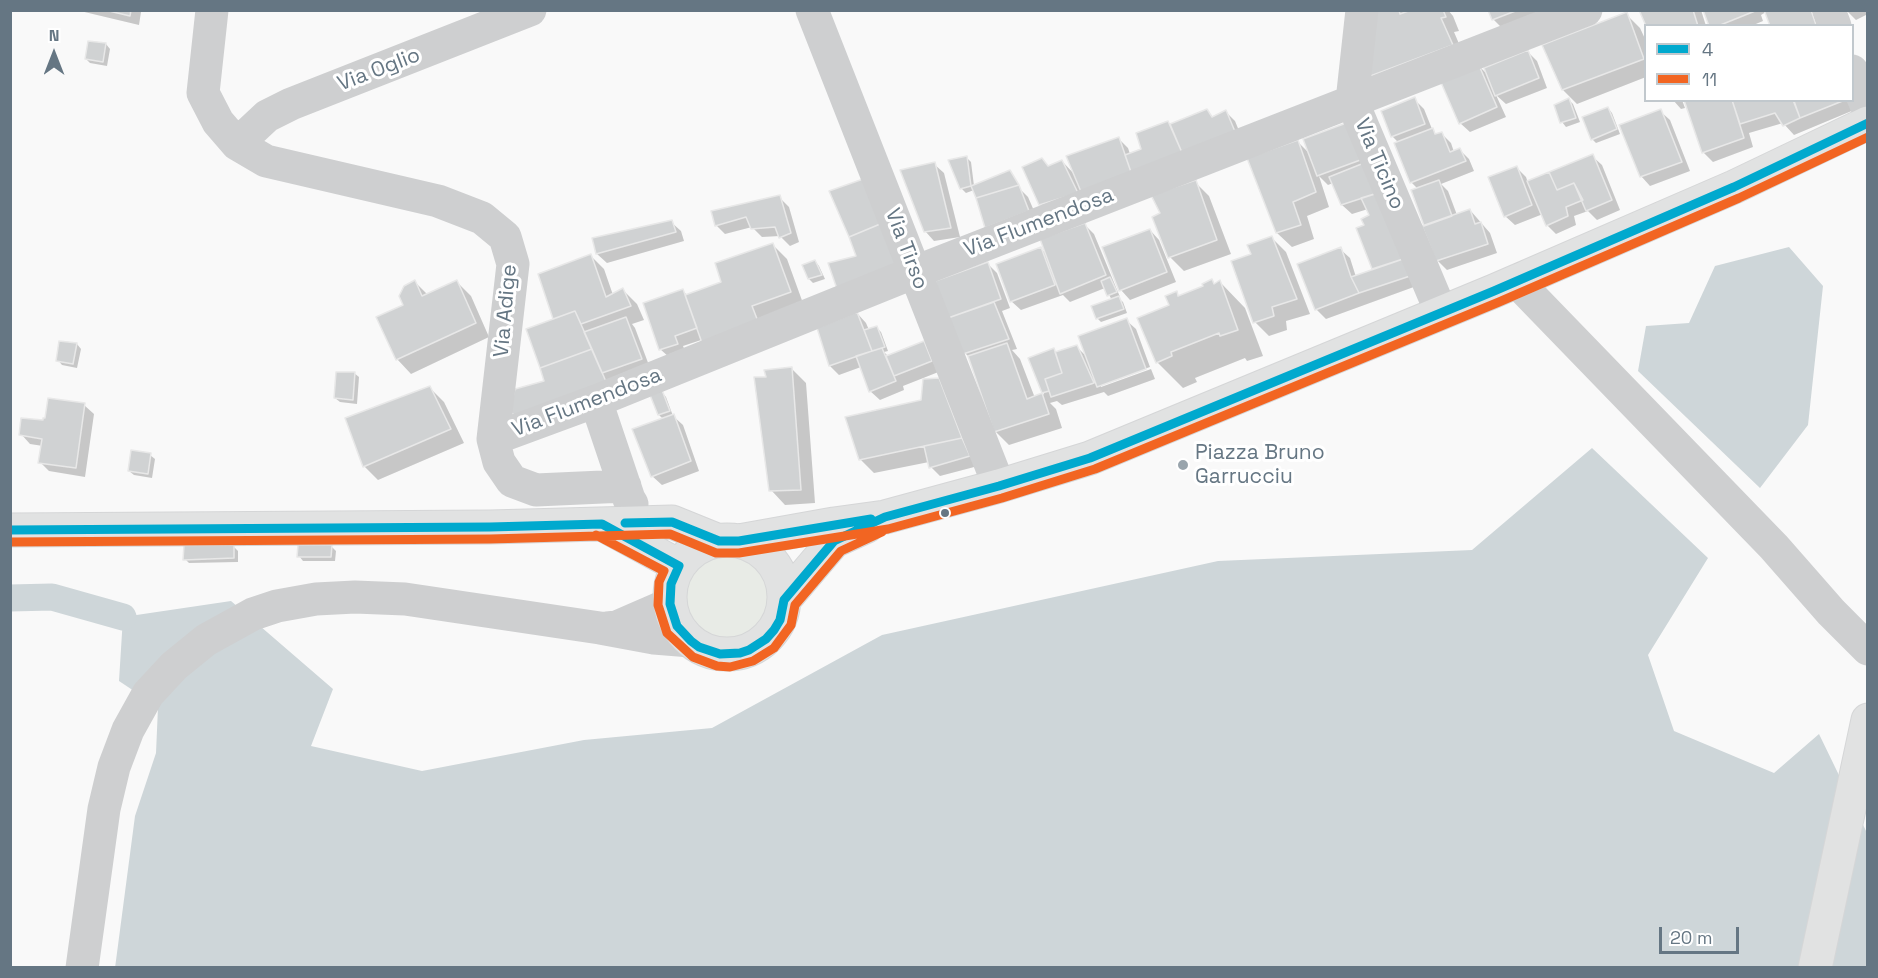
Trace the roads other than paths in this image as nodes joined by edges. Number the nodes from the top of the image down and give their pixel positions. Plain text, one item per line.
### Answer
1 (212, 10) edge
2 (530, 10) edge
3 (1362, 10) edge
4 (1586, 10) edge
5 (813, 11) edge
6 (1854, 75) edge
7 (1352, 100) junction
8 (1868, 109) edge
9 (1868, 123) edge
10 (237, 144) junction
11 (915, 272) junction
12 (1523, 278) junction
13 (1441, 312) junction
14 (596, 401) junction
15 (493, 439) junction
16 (625, 486) junction
17 (999, 486) junction
18 (885, 517) junction
19 (654, 522) junction
20 (602, 524) junction
21 (10, 530) edge
22 (729, 541) junction
23 (679, 566) junction
24 (784, 600) junction
25 (670, 604) junction
26 (602, 628) junction
27 (691, 641) junction
28 (1868, 649) edge
29 (1868, 720) edge
30 (82, 968) edge
31 (1815, 968) edge

1 - 10 street, Via Adige
2 - 10 street, Via Oglio
3 - 7 street, Via Ticino
4 - 7 street, Via Flumendosa
5 - 11 street, Via Tirso
6 - 8 street
7 - 11 street, Via Flumendosa
7 - 13 street, Via Ticino
9 - 12 main road
10 - 15 street, Via Adige
11 - 14 street, Via Flumendosa
11 - 17 street, Via Tirso
12 - 13 main road
12 - 28 street
13 - 17 main road
14 - 15 street, Via Flumendosa
14 - 16 street
15 - 16 street, Via Adige
16 - 19 street
17 - 18 main road
18 - 22 main road
18 - 24 main road
19 - 20 main road
19 - 22 main road
20 - 21 main road
20 - 23 main road
22 - 23 main road
22 - 24 main road
23 - 25 main road
24 - 27 main road
25 - 26 street
25 - 27 main road
26 - 27 street
26 - 30 street
29 - 31 main road

